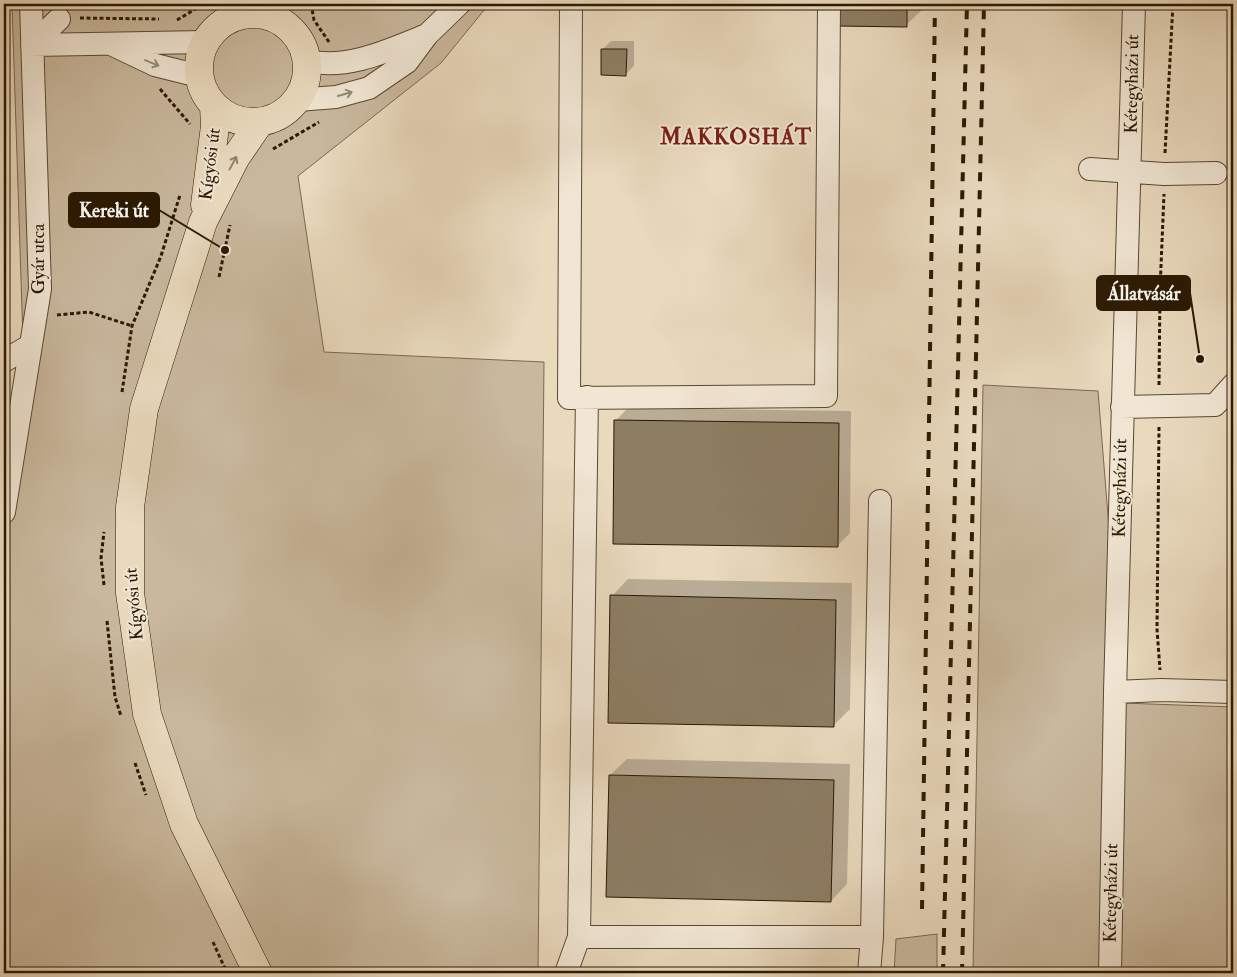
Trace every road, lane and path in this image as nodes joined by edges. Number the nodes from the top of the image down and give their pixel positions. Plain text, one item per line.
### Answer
1 (31, 4) edge
2 (311, 4) edge
3 (459, 4) edge
4 (828, 4) edge
5 (1134, 4) edge
6 (1173, 4) edge
7 (575, 8) edge
8 (253, 9) edge
9 (291, 16) edge
10 (59, 19) joint
11 (177, 19) dead end
12 (428, 35) junction
13 (205, 42) junction
14 (108, 43) junction
15 (32, 45) junction
16 (342, 54) junction
17 (307, 61) junction
18 (199, 76) junction
19 (336, 97) junction
20 (297, 100) junction
21 (214, 106) junction
22 (260, 122) junction
23 (270, 150) dead end
24 (1090, 169) dead end
25 (1130, 170) junction
26 (1164, 174) junction
27 (1216, 174) dead end
28 (232, 216) dead end
29 (203, 222) junction
30 (219, 278) dead end
31 (36, 316) junction
32 (132, 326) dead end
33 (31, 345) junction
34 (4, 361) edge
35 (1233, 386) edge
36 (587, 397) junction
37 (1159, 406) junction
38 (1122, 407) junction
39 (880, 501) dead end
40 (4, 512) edge
41 (1161, 690) junction
42 (1115, 692) junction
43 (1233, 692) edge
44 (579, 936) junction
45 (872, 937) junction
46 (258, 973) edge
47 (566, 973) edge
48 (869, 973) edge
49 (1110, 973) edge

1 - 15 street, Gyár utca
2 - 16 path
3 - 12 street
4 - 36 street
5 - 25 street, Kétegyházi út
6 - 26 path
7 - 36 street
8 - 9 main road
8 - 13 main road
9 - 17 main road
10 - 11 path
10 - 15 street
12 - 16 street
19 -> 12 street
13 - 14 street
13 - 18 main road
14 - 15 street
14 -> 18 street
15 - 31 street, Gyár utca
16 - 17 street
17 - 20 main road
18 - 21 main road
19 - 20 street
19 - 23 path
20 - 22 main road
21 - 22 main road
21 - 29 main road, Kígyósi út
29 -> 22 main road, Kígyósi út
24 - 25 street
25 - 26 street
25 - 38 street, Kétegyházi út
26 - 27 street
26 - 37 path
28 - 30 path
29 - 46 main road, Kígyósi út
31 - 32 path
31 - 33 street, Gyár utca
33 - 34 street
33 - 40 street, Gyár utca
35 - 37 street
36 - 44 street
37 - 38 street
37 - 41 path
38 - 42 street, Kétegyházi út
39 - 45 street
41 - 42 street
41 - 43 street
42 - 49 street, Kétegyházi út
44 - 45 street
44 - 47 street
45 - 48 street

